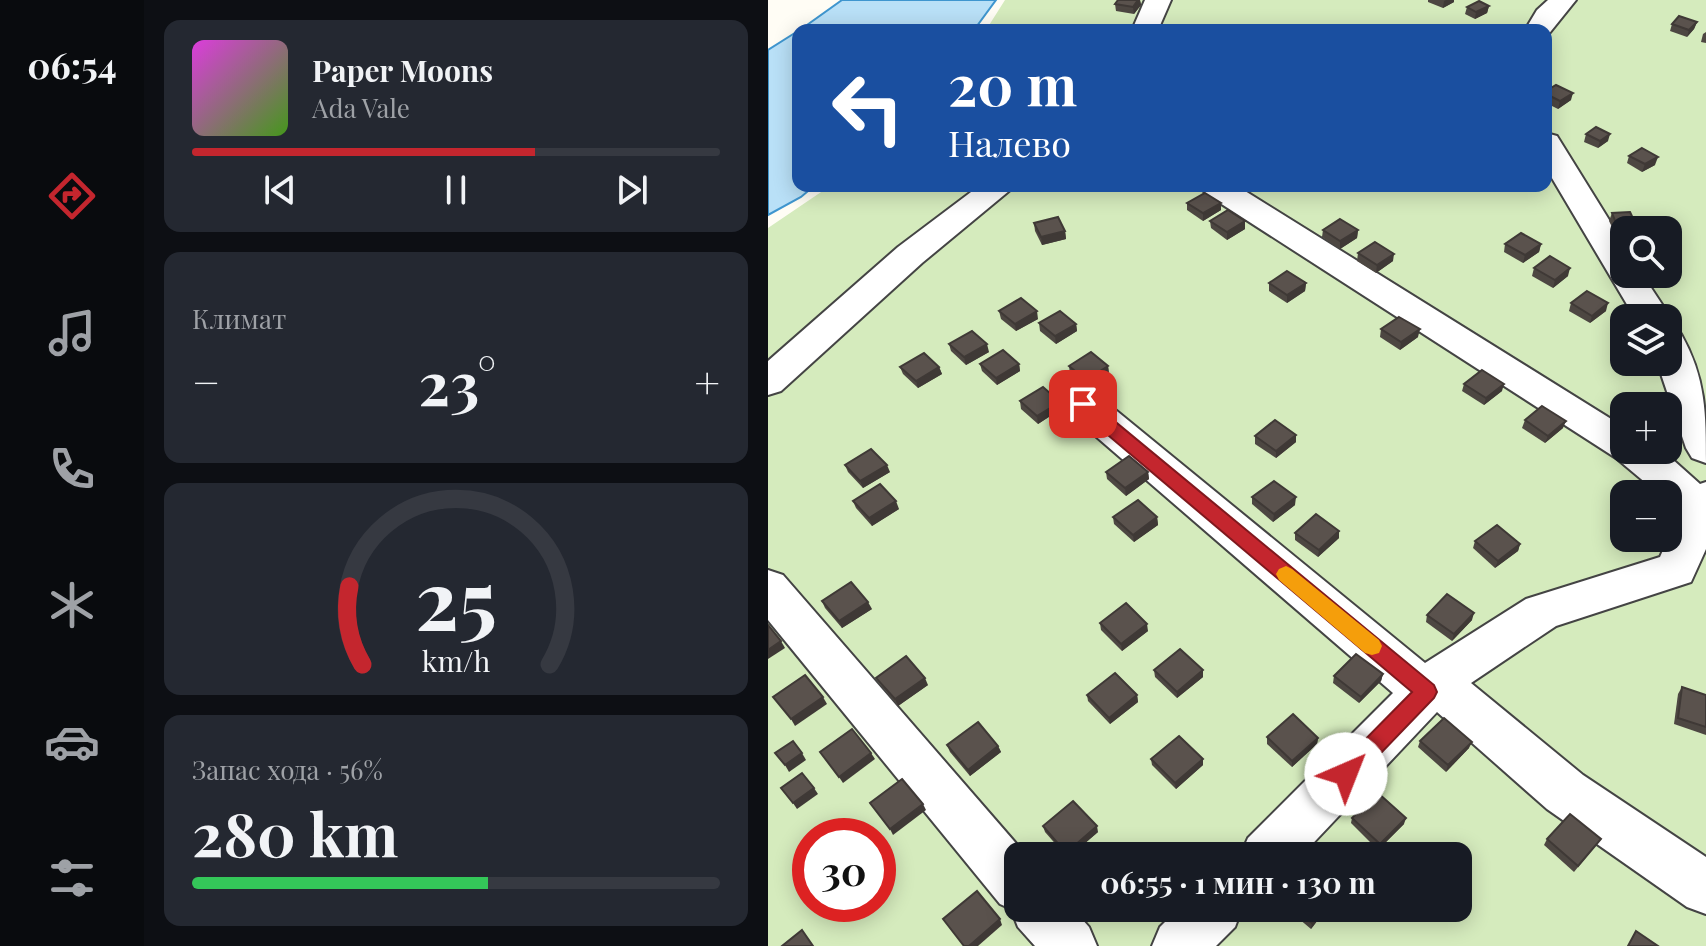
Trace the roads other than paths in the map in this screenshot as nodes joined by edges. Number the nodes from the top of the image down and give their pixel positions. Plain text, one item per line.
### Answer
1 (1158, 0) edge
2 (1563, 0) edge
3 (1148, 24) edge
4 (1541, 24) edge
5 (1552, 152) edge
6 (991, 192) edge
7 (1225, 192) edge
8 (1610, 248) edge
9 (1680, 376) edge
10 (768, 382) edge
11 (1083, 404) dead end
12 (1610, 437) edge
13 (1706, 448) edge
14 (1653, 464) edge
15 (1704, 504) edge
16 (768, 588) edge
17 (1431, 687) junction
18 (1280, 842) edge
19 (1004, 869) edge
20 (1706, 888) edge
21 (1049, 922) edge
22 (1202, 922) edge
23 (1070, 946) edge
24 (1179, 946) edge

1 - 3 street
2 - 4 street
5 - 8 street
6 - 10 street
7 - 12 street
9 - 13 street
11 - 17 street
14 - 15 street
15 - 17 street
16 - 19 street
17 - 18 street
17 - 20 street
21 - 23 street
22 - 24 street

